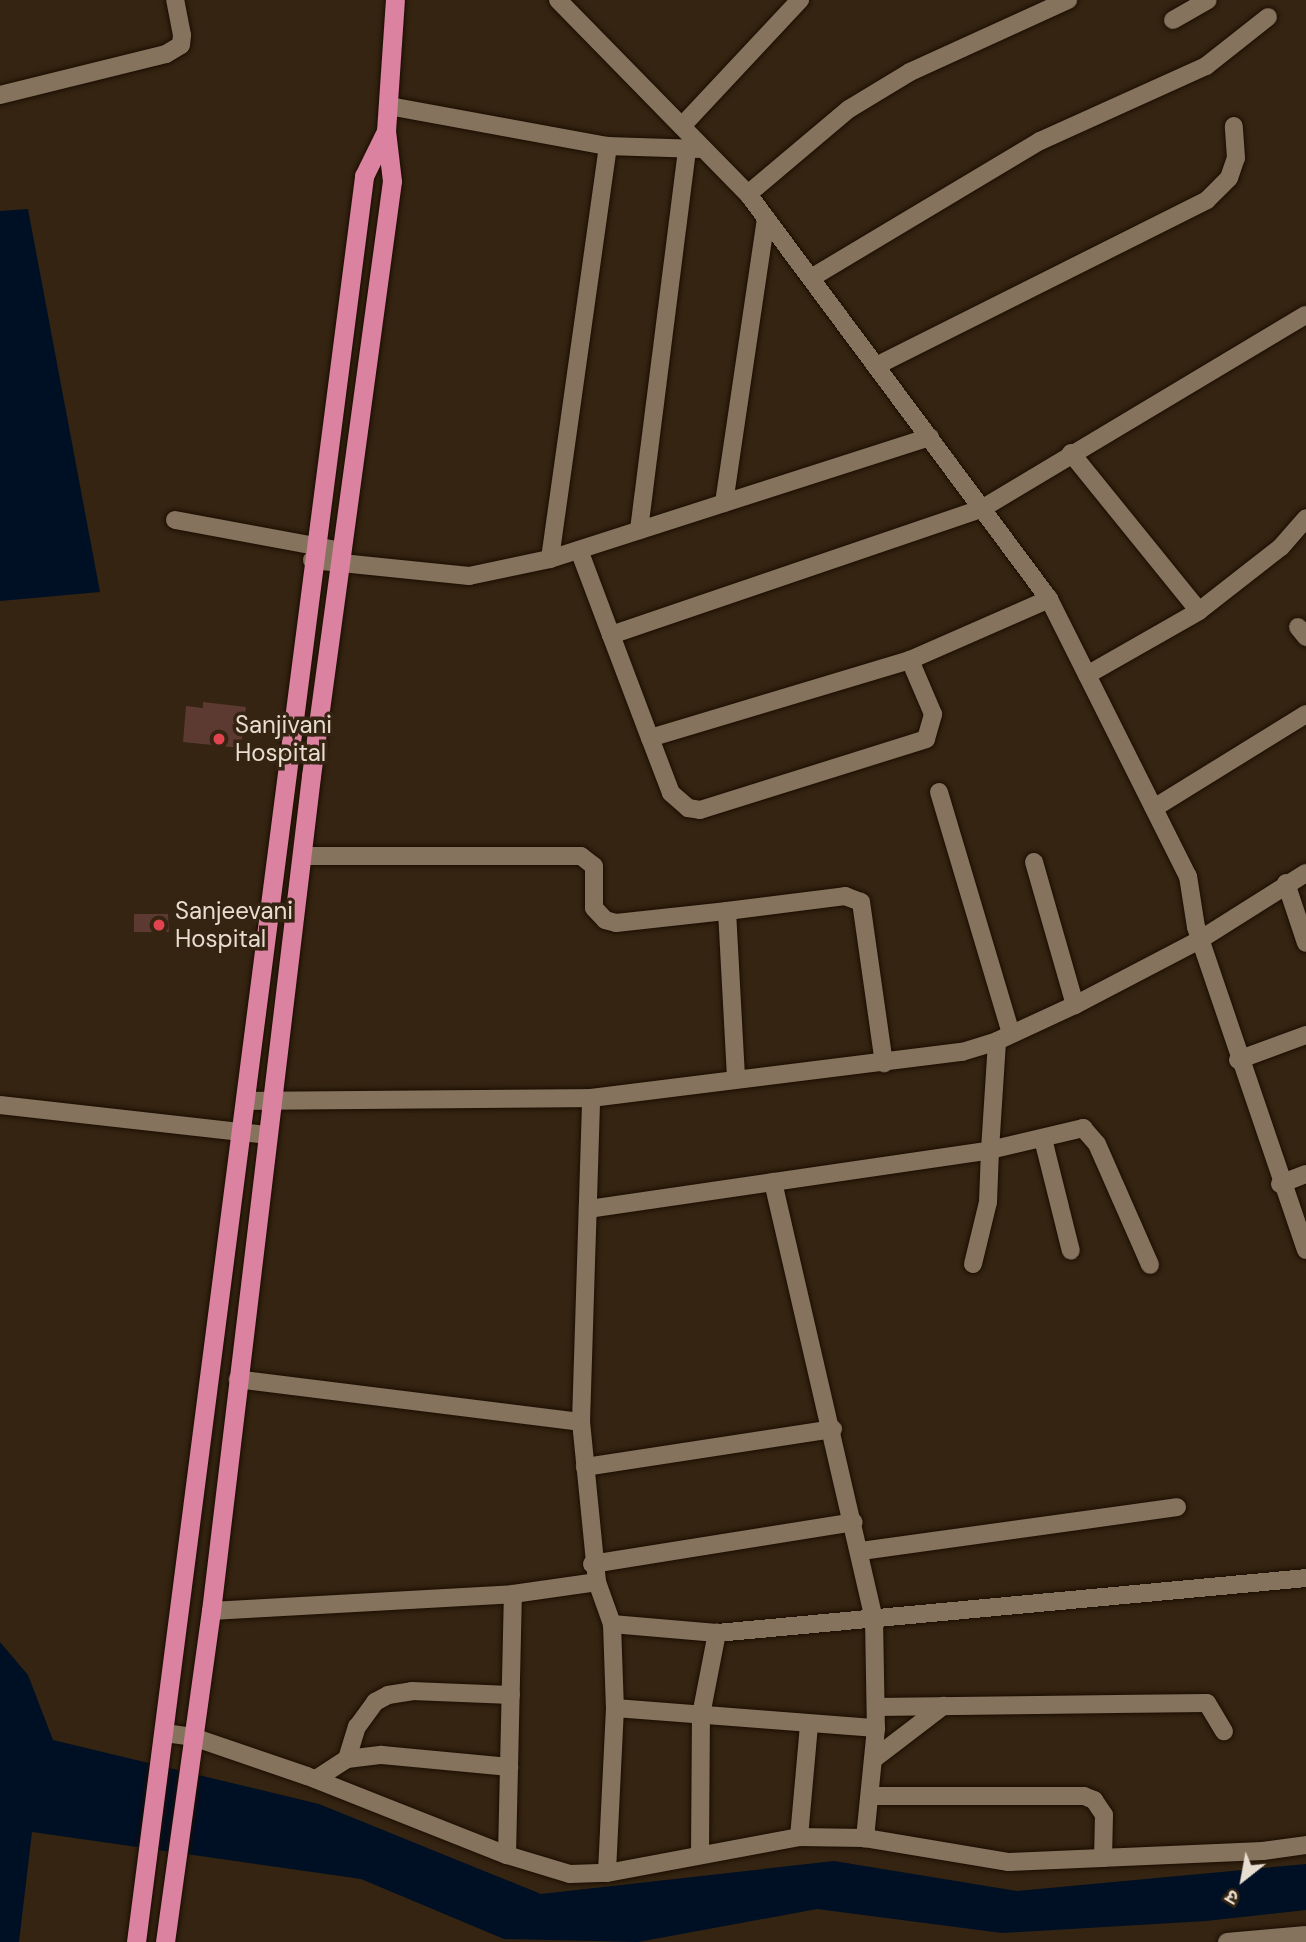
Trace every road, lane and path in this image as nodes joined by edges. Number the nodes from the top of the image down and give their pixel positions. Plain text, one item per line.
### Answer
1 (175, 0) edge
2 (395, 0) edge
3 (800, 0) edge
4 (1068, 0) edge
5 (1208, 0) edge
6 (560, 1) edge
7 (1268, 16) dead end
8 (1173, 20) dead end
9 (0, 95) edge
10 (389, 106) junction
11 (682, 126) junction
12 (1234, 126) dead end
13 (386, 131) junction
14 (608, 146) junction
15 (696, 149) junction
16 (748, 194) junction
17 (766, 218) junction
18 (811, 278) junction
19 (1306, 315) edge
20 (876, 366) junction
21 (930, 437) junction
22 (1071, 453) junction
23 (724, 503) junction
24 (984, 508) junction
25 (1306, 518) edge
26 (176, 520) dead end
27 (639, 530) junction
28 (579, 550) junction
29 (313, 553) junction
30 (341, 557) junction
31 (550, 559) junction
32 (1049, 598) junction
33 (1199, 611) junction
34 (611, 635) junction
35 (910, 660) junction
36 (1087, 675) junction
37 (1306, 714) edge
38 (650, 738) junction
39 (939, 792) dead end
40 (1154, 808) junction
41 (303, 856) junction
42 (1034, 862) dead end
43 (1306, 873) edge
44 (1286, 883) junction
45 (727, 911) junction
46 (1201, 939) junction
47 (1306, 943) edge
48 (1075, 1004) junction
49 (1306, 1035) edge
50 (1004, 1038) junction
51 (1238, 1060) junction
52 (884, 1063) junction
53 (736, 1078) junction
54 (591, 1098) junction
55 (247, 1101) junction
56 (271, 1102) junction
57 (0, 1104) edge
58 (244, 1130) junction
59 (268, 1135) junction
60 (1043, 1139) junction
61 (990, 1150) junction
62 (1306, 1174) edge
63 (774, 1182) junction
64 (1280, 1184) junction
65 (587, 1209) junction
66 (1306, 1250) edge
67 (1071, 1251) dead end
68 (973, 1264) dead end
69 (1150, 1265) dead end
70 (238, 1379) junction
71 (581, 1422) junction
72 (833, 1429) junction
73 (585, 1466) junction
74 (1177, 1507) dead end
75 (855, 1522) junction
76 (861, 1550) junction
77 (592, 1563) junction
78 (1306, 1578) edge
79 (597, 1582) junction
80 (513, 1594) junction
81 (211, 1611) junction
82 (874, 1618) junction
83 (612, 1624) junction
84 (718, 1633) junction
85 (511, 1695) junction
86 (943, 1706) junction
87 (876, 1707) junction
88 (615, 1708) junction
89 (701, 1715) junction
90 (809, 1725) junction
91 (876, 1728) junction
92 (1224, 1731) dead end
93 (193, 1737) junction
94 (164, 1743) junction
95 (874, 1758) junction
96 (347, 1759) junction
97 (509, 1767) junction
98 (316, 1779) junction
99 (872, 1796) junction
100 (799, 1837) junction
101 (865, 1838) junction
102 (1306, 1845) edge
103 (701, 1854) junction
104 (507, 1855) junction
105 (1103, 1858) junction
106 (607, 1873) junction
107 (1306, 1935) edge
108 (1280, 1940) edge
109 (136, 1942) edge
110 (165, 1942) edge
111 (1227, 1942) edge

1 - 9 street
2 - 10 highway
3 - 11 street
4 - 16 street
5 - 8 street
6 - 11 street
7 - 18 street
10 - 13 highway
10 - 14 street
11 - 15 street
12 - 20 street
13 - 29 highway
13 - 30 highway
14 - 15 street
14 - 31 street
15 - 16 street
15 - 27 street
16 - 17 street
17 - 18 street
17 - 23 street
18 - 20 street
19 - 22 street
20 - 21 street
21 - 23 street
21 - 24 street
22 - 24 street
22 - 33 street
23 - 27 street
24 - 32 street
24 - 34 street
25 - 33 street
26 - 29 street
27 - 28 street
28 - 31 street
28 - 34 street
29 - 30 street
29 - 55 highway
30 - 31 street
30 - 41 highway
32 - 35 street
32 - 36 street
33 - 36 street
34 - 38 street
35 - 38 street
35 - 38 street
36 - 40 street
37 - 40 street
39 - 50 street
40 - 46 street
41 - 45 street
41 - 56 highway
42 - 48 street
43 - 44 street
44 - 46 street
44 - 47 street
45 - 52 street
45 - 53 street
46 - 48 street
46 - 51 street
48 - 50 street
49 - 51 street
50 - 52 street
50 - 61 street
51 - 64 street
52 - 53 street
53 - 54 street
54 - 56 street
54 - 65 street
55 - 56 street
55 - 58 highway
56 - 59 highway
57 - 58 street
58 - 59 street
58 - 94 highway
59 - 70 highway
60 - 61 street
60 - 67 street
60 - 69 street
61 - 63 street
61 - 68 street
62 - 64 street
63 - 65 street
63 - 72 street
64 - 66 street
65 - 71 street
70 - 71 street
70 - 81 highway
71 - 73 street
72 - 73 street
72 - 75 street
73 - 77 street
74 - 76 street
75 - 76 street
75 - 77 street
76 - 82 street
77 - 79 street
78 - 82 street
79 - 80 street
79 - 83 street
80 - 81 street
80 - 85 street
81 - 93 highway
82 - 84 street
82 - 87 street
83 - 84 street
83 - 88 street
84 - 89 street
85 - 96 street
85 - 97 street
86 - 87 street
86 - 92 street
86 - 95 street
87 - 91 street
88 - 89 street
88 - 106 street
89 - 90 street
89 - 103 street
90 - 91 street
90 - 100 street
91 - 95 street
93 - 94 street
93 - 98 street
93 - 110 highway
94 - 109 highway
95 - 99 street
96 - 97 street
96 - 98 street
97 - 104 street
98 - 104 street
99 - 101 street
99 - 105 street
100 - 101 street
100 - 103 street
101 - 105 street
102 - 105 street
103 - 106 street
104 - 106 street
107 - 108 street
108 - 111 street

